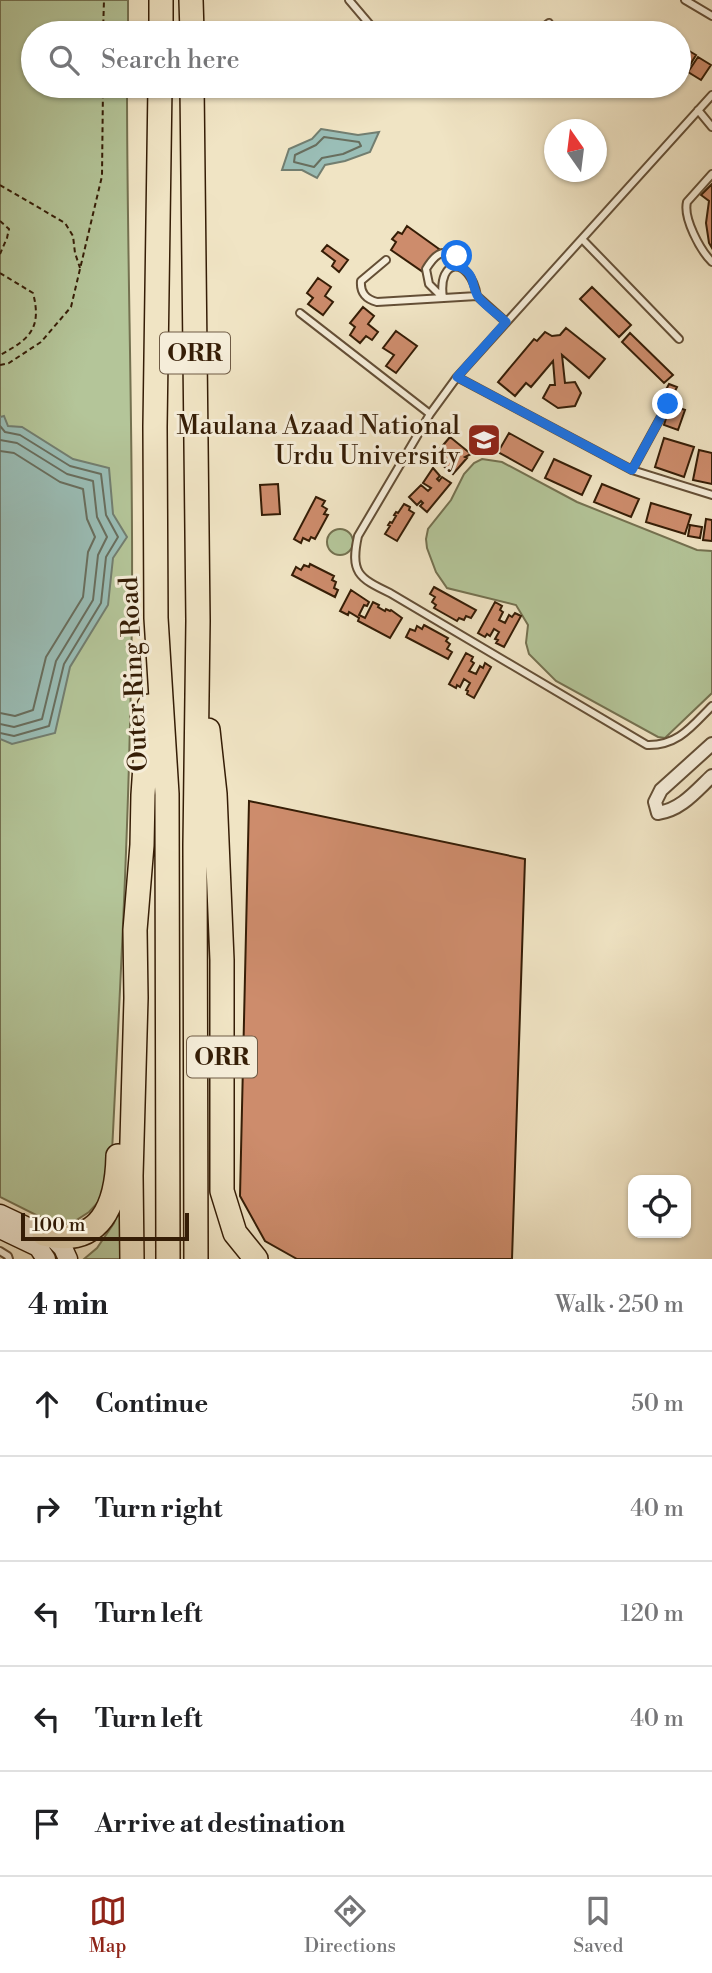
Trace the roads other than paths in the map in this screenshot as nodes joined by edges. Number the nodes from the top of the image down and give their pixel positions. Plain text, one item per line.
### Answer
1 (161, 0) edge
2 (191, 0) edge
3 (349, 0) edge
4 (685, 0) edge
5 (712, 16) edge
6 (161, 21) edge
7 (192, 21) edge
8 (367, 21) edge
9 (712, 95) edge
10 (160, 98) edge
11 (192, 98) edge
12 (698, 110) junction
13 (712, 127) edge
14 (712, 174) edge
15 (582, 239) junction
16 (386, 260) dead end
17 (712, 262) edge
18 (460, 267) junction
19 (477, 296) junction
20 (443, 298) junction
21 (300, 313) dead end
22 (506, 322) junction
23 (679, 339) dead end
24 (457, 377) junction
25 (668, 404) dead end
26 (430, 414) junction
27 (632, 470) junction
28 (712, 495) edge
29 (156, 618) junction
30 (712, 706) edge
31 (712, 744) edge
32 (712, 776) edge
33 (205, 845) junction
34 (135, 930) junction
35 (0, 1214) edge
36 (0, 1229) edge
37 (44, 1234) junction
38 (0, 1251) edge
39 (46, 1258) edge
40 (9, 1259) edge
41 (68, 1259) edge
42 (132, 1259) edge
43 (168, 1259) edge
44 (195, 1259) edge
45 (256, 1259) edge

1 - 6 highway
2 - 7 highway
3 - 8 lane
4 - 5 lane
9 - 12 lane
10 - 29 highway, Outer Ring Road / ORR
11 - 33 highway, ORR
12 - 13 lane
12 - 15 lane
14 - 17 lane
15 - 22 lane
15 - 23 lane
16 - 20 lane
18 - 19 lane
18 - 20 lane
18 - 20 lane
19 - 20 lane
19 - 22 lane
21 - 26 lane
22 - 24 lane
24 - 26 lane
24 - 27 lane
25 - 27 lane
26 - 30 lane
27 - 28 lane
29 - 34 highway, ORR
29 - 43 highway, Outer Ring Road / ORR
31 - 32 street
33 - 44 highway, ORR
33 - 45 highway, ORR
34 - 37 highway, ORR
34 - 42 highway, ORR
35 - 37 main road
36 - 39 main road
37 - 41 main road
38 - 40 lane

